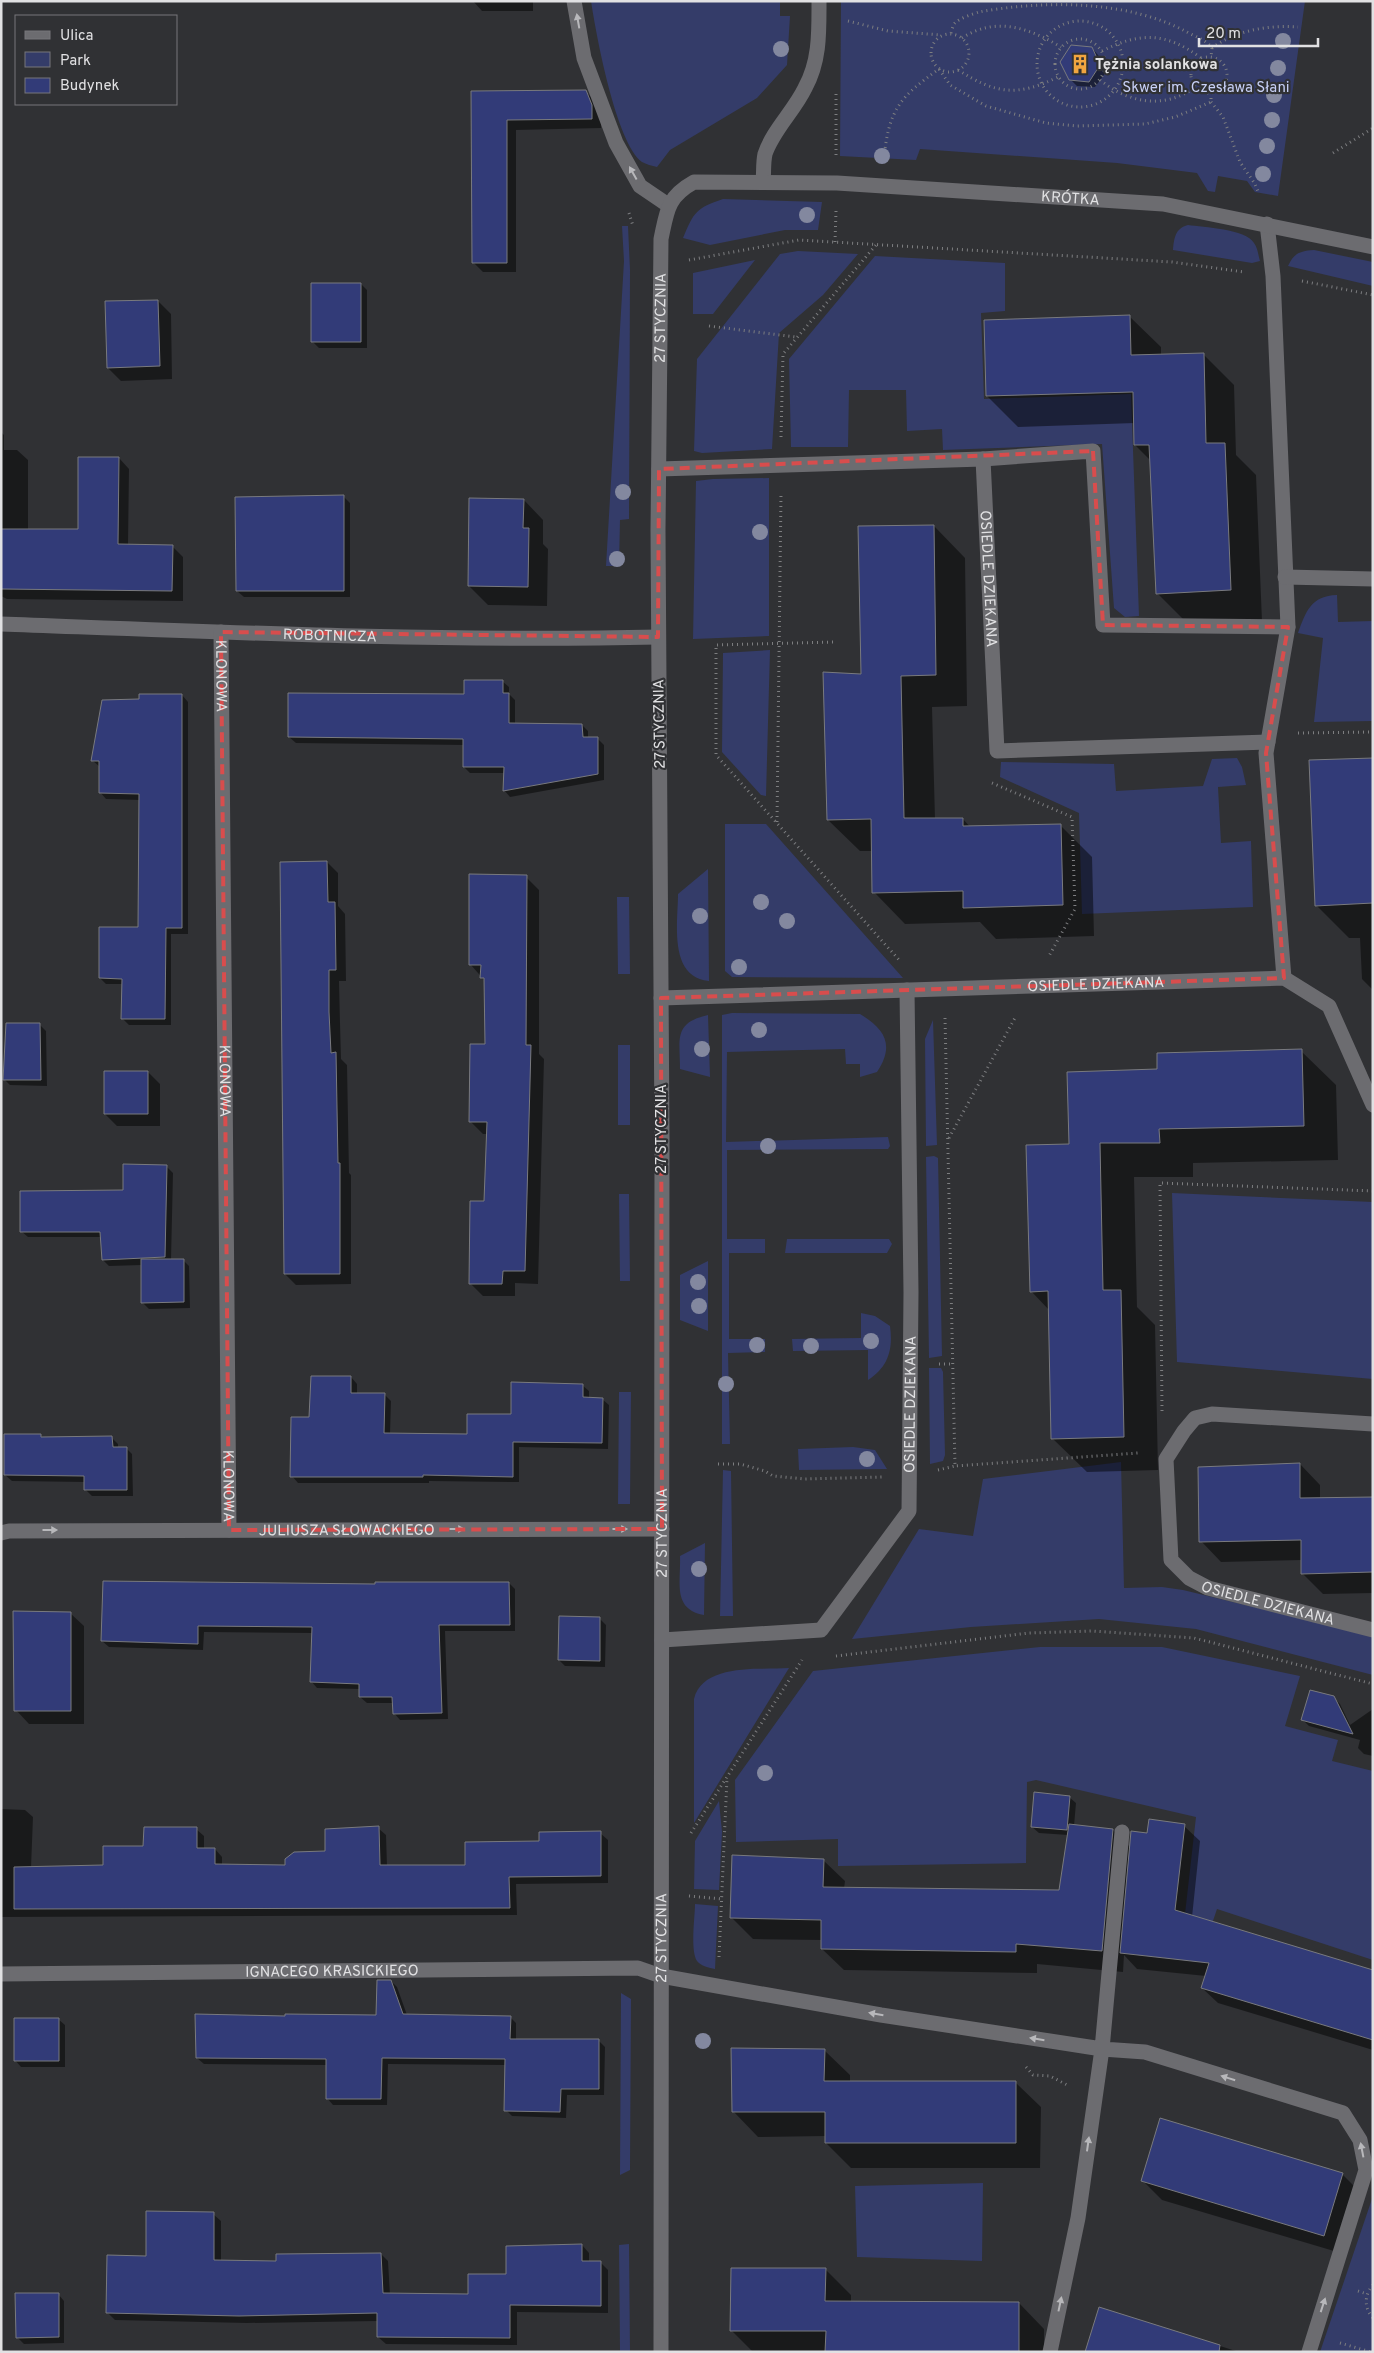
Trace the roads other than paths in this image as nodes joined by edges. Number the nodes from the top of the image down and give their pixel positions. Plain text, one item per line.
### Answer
1 (574, 1) edge
2 (820, 1) edge
3 (763, 182) junction
4 (668, 205) junction
5 (1268, 224) junction
6 (1373, 247) edge
7 (983, 459) junction
8 (659, 470) junction
9 (1285, 577) junction
10 (1373, 579) edge
11 (1, 624) edge
12 (1288, 627) junction
13 (221, 632) junction
14 (658, 637) junction
15 (1268, 737) junction
16 (1284, 978) junction
17 (907, 990) junction
18 (661, 998) junction
19 (1373, 1105) edge
20 (1373, 1424) edge
21 (662, 1529) junction
22 (229, 1530) junction
23 (1, 1533) edge
24 (1373, 1630) edge
25 (662, 1640) junction
26 (1122, 1832) dead end
27 (1, 1974) edge
28 (661, 1976) junction
29 (1102, 2048) junction
30 (661, 2352) edge
31 (1050, 2352) edge
32 (1309, 2352) edge

4 -> 1 street
2 - 3 street
3 - 4 street
3 - 5 street, KRÓTKA
4 - 8 street, 27 STYCZNIA
5 - 6 street, KRÓTKA
5 - 9 street
7 - 8 street
7 - 12 street
7 - 15 street, OSIEDLE DZIEKANA
8 - 14 street, 27 STYCZNIA
9 - 10 street
9 - 12 street
11 - 13 street, ROBOTNICZA
12 - 15 street
13 - 14 street, ROBOTNICZA
13 - 22 street, KLONOWA
14 - 18 street, 27 STYCZNIA
15 - 16 street
16 - 17 street, OSIEDLE DZIEKANA
16 - 19 street
17 - 18 street, OSIEDLE DZIEKANA
17 - 25 street, OSIEDLE DZIEKANA
18 - 21 street, 27 STYCZNIA
20 - 24 street, OSIEDLE DZIEKANA
22 -> 21 street, JULIUSZA SŁOWACKIEGO
21 - 25 street, 27 STYCZNIA
23 -> 22 street, JULIUSZA SŁOWACKIEGO
25 - 28 street, 27 STYCZNIA
26 - 29 street
27 - 28 street, IGNACEGO KRASICKIEGO
29 -> 28 street, IGNACEGO KRASICKIEGO
28 - 30 street, 27 STYCZNIA
31 -> 29 street
32 -> 29 street, IGNACEGO KRASICKIEGO

